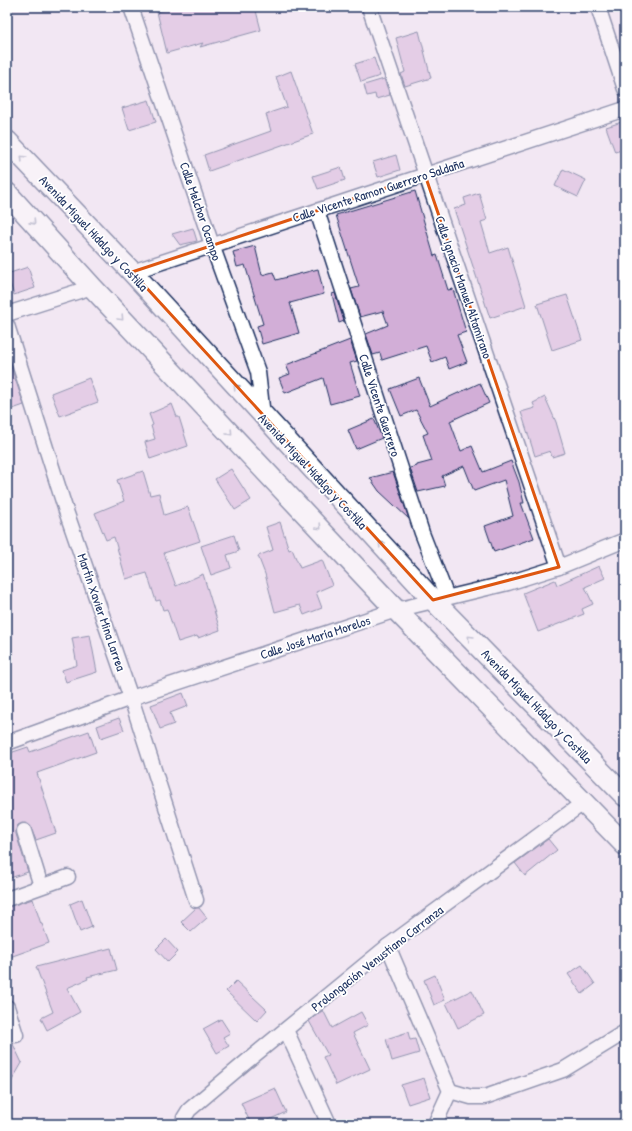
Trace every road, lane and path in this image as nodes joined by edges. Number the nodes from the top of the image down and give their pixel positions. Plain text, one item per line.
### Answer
1 (131, 7) edge
2 (370, 7) edge
3 (598, 7) edge
4 (625, 90) edge
5 (625, 109) edge
6 (7, 141) edge
7 (426, 175) junction
8 (7, 193) edge
9 (317, 211) junction
10 (212, 245) junction
11 (132, 272) junction
12 (92, 287) junction
13 (7, 314) edge
14 (7, 325) edge
15 (263, 416) junction
16 (625, 540) edge
17 (559, 567) junction
18 (440, 599) junction
19 (396, 610) junction
20 (131, 698) junction
21 (7, 743) edge
22 (625, 796) edge
23 (583, 803) junction
24 (24, 831) dead end
25 (625, 845) edge
26 (68, 877) dead end
27 (41, 886) junction
28 (7, 898) edge
29 (196, 900) dead end
30 (388, 946) junction
31 (7, 1007) edge
32 (286, 1030) junction
33 (625, 1032) edge
34 (16, 1035) dead end
35 (450, 1091) junction
36 (183, 1124) edge
37 (329, 1124) edge
38 (435, 1124) edge

1 - 10 street, Calle Melchor Ocampo
2 - 7 street, Calle Ignacio Manuel Altamirano
3 - 4 street
5 - 7 street, Calle Vicente Ramon Guerrero Saldaña
11 -> 6 main road, Avenida Miguel Hidalgo y Costilla
7 - 9 street, Calle Vicente Ramon Guerrero Saldaña
7 - 17 street, Calle Ignacio Manuel Altamirano
8 -> 12 main road
9 - 10 street, Calle Vicente Ramon Guerrero Saldaña
9 - 18 street, Calle Vicente Guerrero
10 - 11 street, Calle Vicente Ramon Guerrero Saldaña
10 - 15 street, Calle Melchor Ocampo
15 -> 11 main road, Avenida Miguel Hidalgo y Costilla
12 - 13 street
12 -> 19 main road
14 - 20 street, Martín Xavier Mina Larrea
18 -> 15 main road, Avenida Miguel Hidalgo y Costilla
16 - 17 street, Calle José María Morelos
17 - 18 street, Calle José María Morelos
18 - 19 street, Calle José María Morelos
22 -> 18 main road, Avenida Miguel Hidalgo y Costilla
19 - 20 street, Calle José María Morelos
19 - 23 main road
20 - 21 street, Calle José María Morelos
20 - 29 street, Martín Xavier Mina Larrea
23 - 25 main road
23 - 30 street, Prolongación Venustiano Carranza
24 - 27 street
26 - 27 street
27 - 28 street
30 - 32 street, Prolongación Venustiano Carranza
30 - 35 street
31 - 34 street
32 - 36 street, Prolongación Venustiano Carranza
32 - 37 street
33 - 35 street
35 - 38 street

